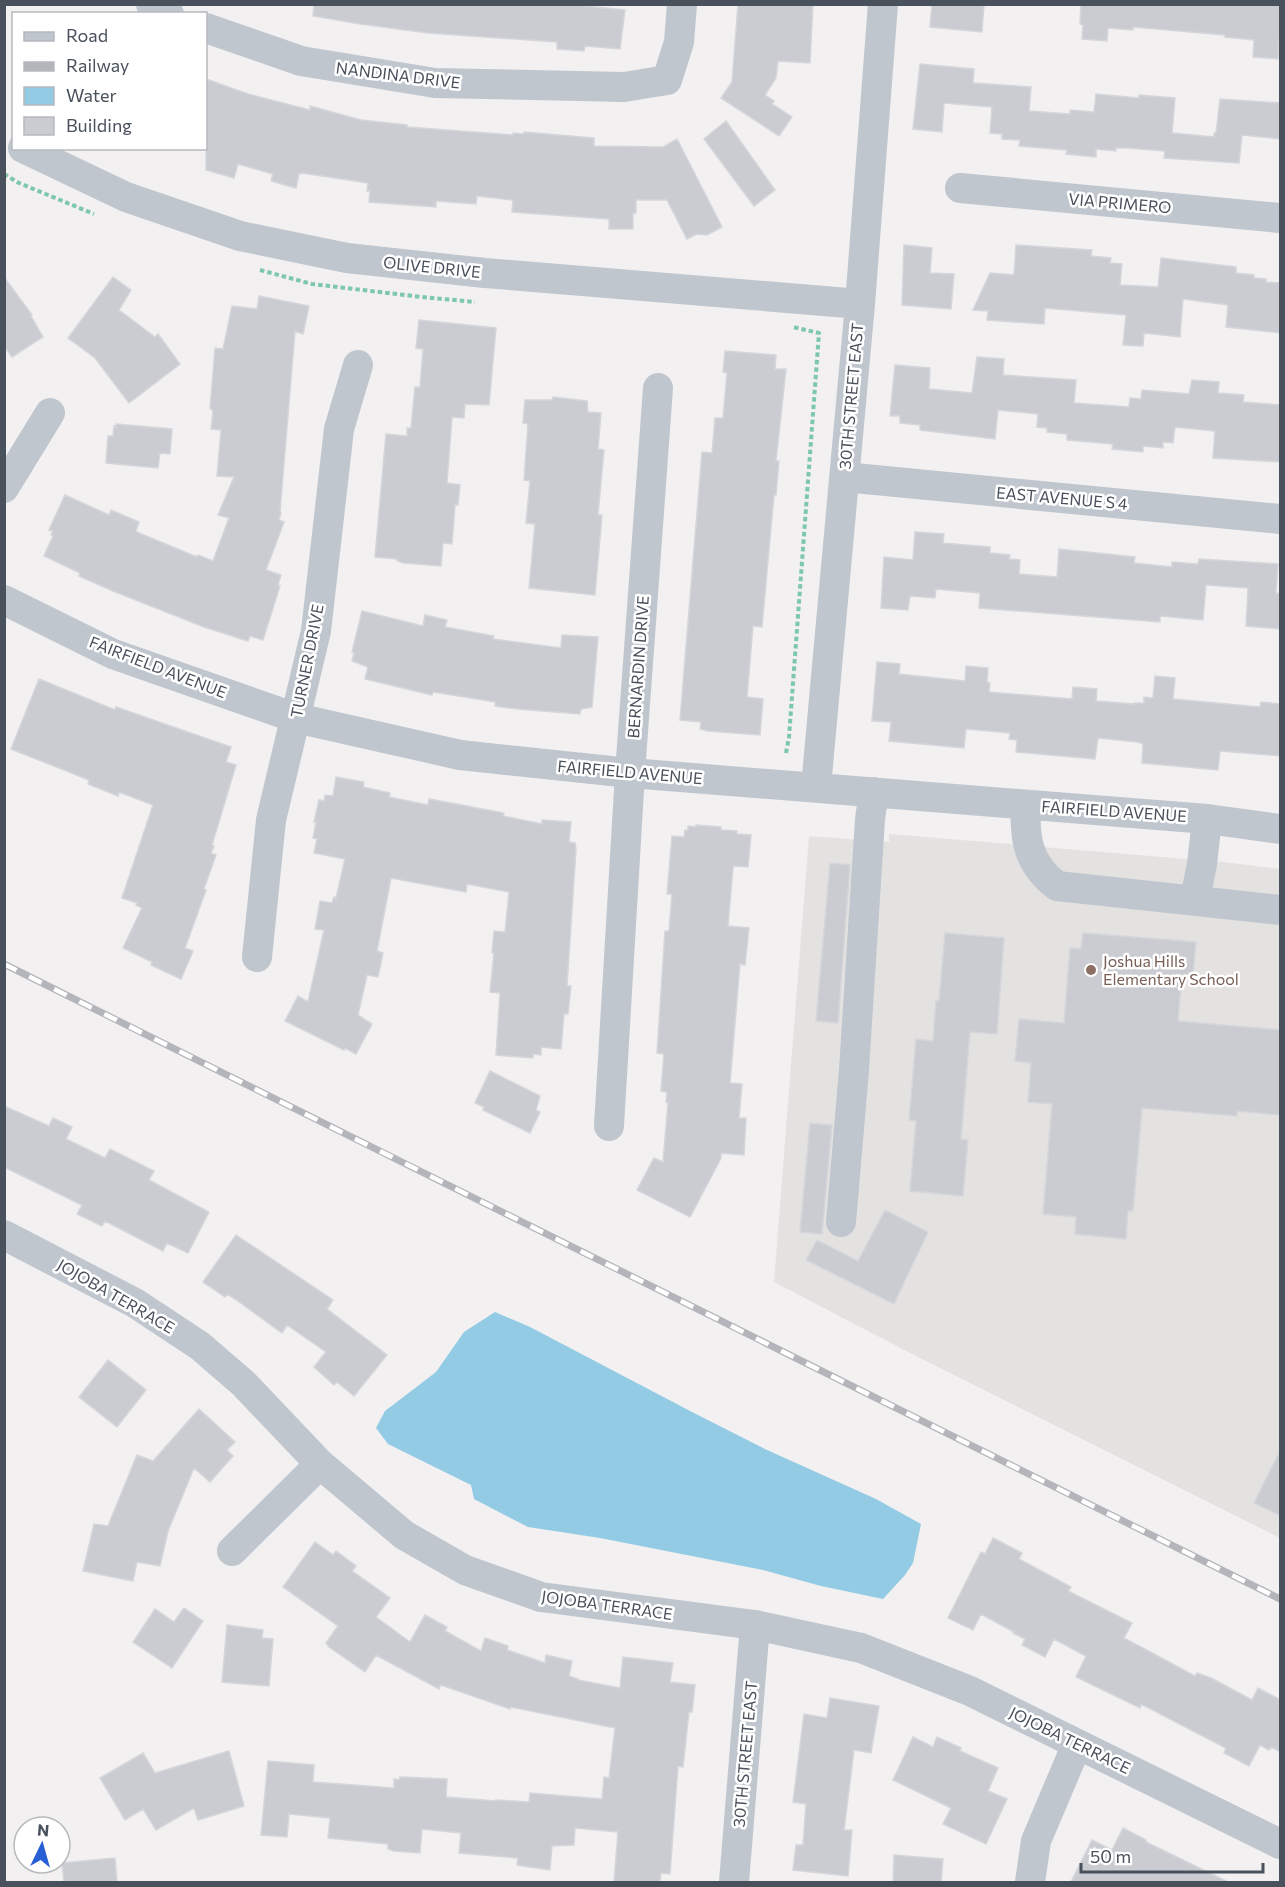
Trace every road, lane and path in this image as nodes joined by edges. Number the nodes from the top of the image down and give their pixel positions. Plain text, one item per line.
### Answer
1 (151, 4) edge
2 (682, 4) edge
3 (883, 4) edge
4 (165, 12) edge
5 (207, 28) edge
6 (27, 150) edge
7 (960, 188) dead end
8 (1281, 218) edge
9 (860, 304) junction
10 (819, 333) dead end
11 (358, 365) dead end
12 (658, 388) dead end
13 (50, 413) dead end
14 (844, 477) junction
15 (4, 488) edge
16 (1281, 519) edge
17 (4, 600) edge
18 (296, 718) junction
19 (786, 753) dead end
20 (630, 773) junction
21 (816, 787) junction
22 (874, 792) junction
23 (1026, 805) junction
24 (1207, 819) junction
25 (1281, 829) edge
26 (1195, 899) junction
27 (1281, 910) edge
28 (257, 957) dead end
29 (609, 1126) dead end
30 (841, 1222) dead end
31 (4, 1236) edge
32 (320, 1464) junction
33 (232, 1551) dead end
34 (755, 1625) junction
35 (1077, 1744) junction
36 (1281, 1844) edge
37 (734, 1882) edge
38 (1030, 1882) edge

1 - 4 street
2 - 5 street, NANDINA DRIVE
3 - 9 street, 30TH STREET EAST
6 - 9 street, OLIVE DRIVE
7 - 8 street, VIA PRIMERO
9 - 14 street, 30TH STREET EAST
10 - 19 path
11 - 18 street, TURNER DRIVE
12 - 20 street, BERNARDIN DRIVE
13 - 15 street
14 - 16 street, EAST AVENUE S 4
14 - 21 street, 30TH STREET EAST
17 - 18 street, FAIRFIELD AVENUE
18 - 20 street, FAIRFIELD AVENUE
18 - 28 street, TURNER DRIVE
20 - 21 street, FAIRFIELD AVENUE
20 - 29 street, BERNARDIN DRIVE
21 - 22 street, FAIRFIELD AVENUE
22 - 23 street, FAIRFIELD AVENUE
22 - 30 street
23 - 24 street, FAIRFIELD AVENUE
23 - 26 street
24 - 25 street, FAIRFIELD AVENUE
24 - 26 street
26 - 27 street
31 - 32 street, JOJOBA TERRACE
32 - 33 street
32 - 34 street, JOJOBA TERRACE
34 - 35 street, JOJOBA TERRACE
34 - 37 street, 30TH STREET EAST
35 - 36 street, JOJOBA TERRACE
35 - 38 street

